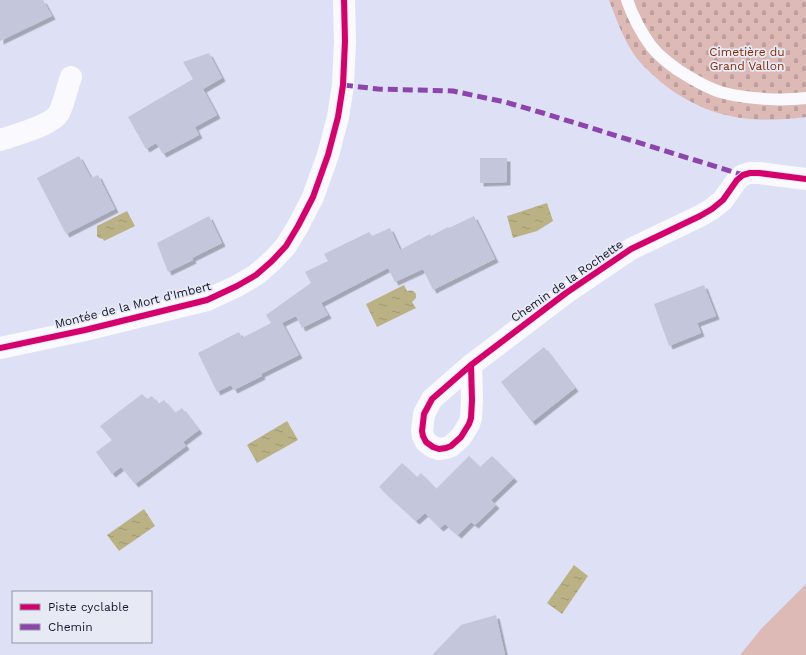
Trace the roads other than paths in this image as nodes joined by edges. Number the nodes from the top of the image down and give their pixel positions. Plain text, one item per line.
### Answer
1 (344, 0) edge
2 (627, 0) edge
3 (71, 77) dead end
4 (806, 98) edge
5 (0, 140) edge
6 (806, 179) edge
7 (0, 348) edge
8 (470, 365) dead end

1 - 7 street, Montée de la Mort d'Imbert
2 - 4 lane
3 - 5 street
6 - 8 street, Chemin de la Rochette

